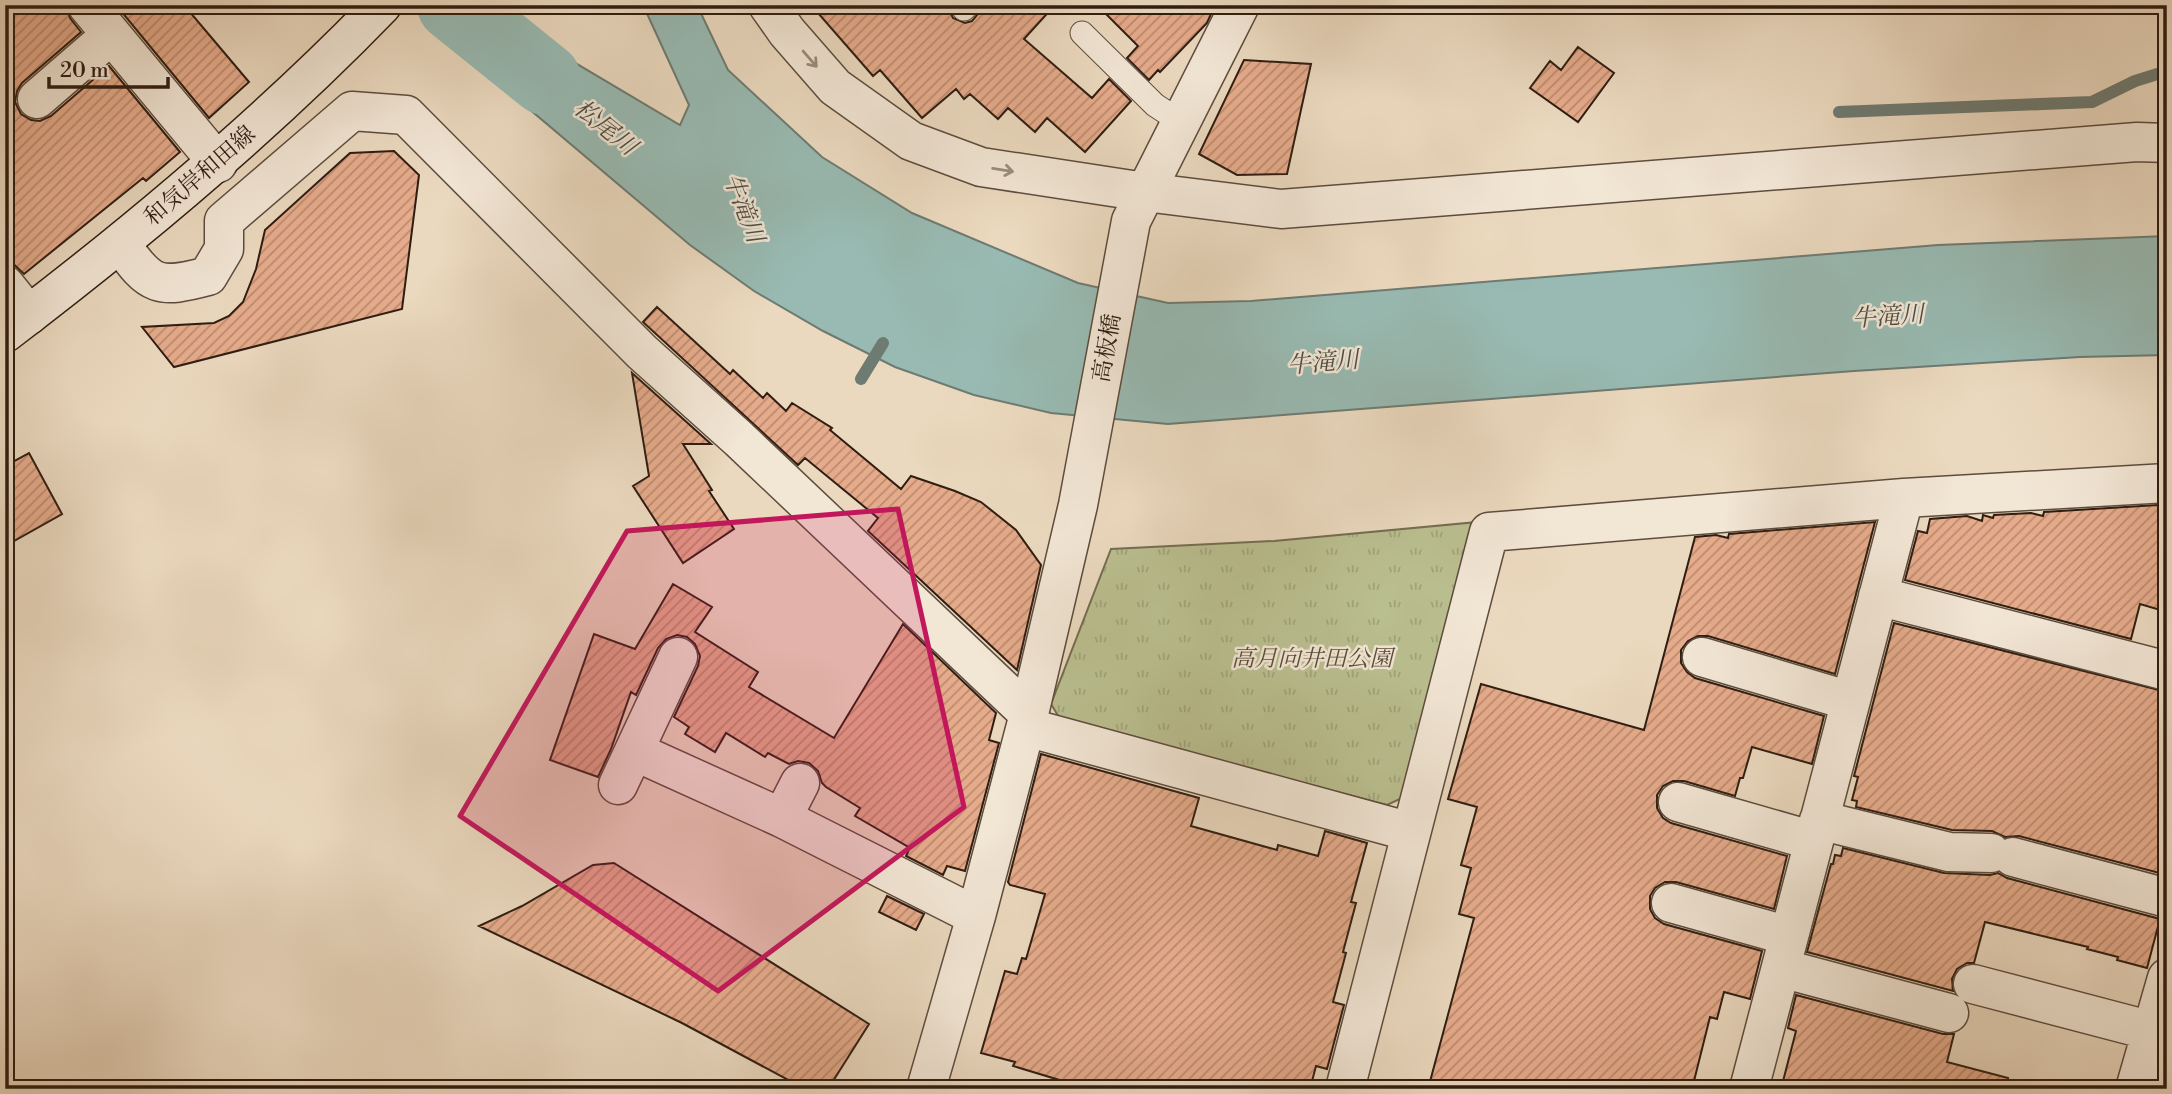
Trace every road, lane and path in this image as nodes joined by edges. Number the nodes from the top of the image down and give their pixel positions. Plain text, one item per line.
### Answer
1 (87, 5) edge
2 (768, 5) edge
3 (1240, 5) edge
4 (370, 18) edge
5 (1082, 33) dead end
6 (111, 35) junction
7 (37, 99) dead end
8 (1181, 122) junction
9 (2167, 143) edge
10 (218, 163) junction
11 (1138, 206) junction
12 (121, 244) junction
13 (5, 285) edge
14 (17, 324) edge
15 (2167, 483) edge
16 (1904, 498) junction
17 (1878, 596) junction
18 (678, 657) dead end
19 (1702, 657) dead end
20 (2167, 671) edge
21 (1850, 701) junction
22 (1027, 720) junction
23 (800, 783) dead end
24 (1678, 802) dead end
25 (782, 818) junction
26 (1817, 830) junction
27 (1411, 832) junction
28 (2167, 898) edge
29 (1671, 903) dead end
30 (976, 916) junction
31 (1785, 952) junction
32 (2167, 978) edge
33 (1973, 984) dead end
34 (1949, 1013) dead end
35 (2152, 1031) junction
36 (926, 1089) edge
37 (1345, 1089) edge
38 (1749, 1089) edge
39 (2135, 1089) edge

1 - 6 street
2 -> 11 street
3 - 8 street, 高板橋
4 - 10 street, 和気岸和田線
5 - 8 lane
6 - 7 street
6 - 10 street
8 - 11 street, 高板橋
9 - 11 street
10 - 12 street, 和気岸和田線
11 - 22 street, 高板橋
12 - 14 street, 和気岸和田線
12 - 22 street
13 - 14 street
15 - 16 street
16 - 17 street
16 - 27 street
17 - 20 street
17 - 21 street
18 - 25 street
19 - 21 street
21 - 26 street
22 - 27 street
22 - 30 street, 高板橋
23 - 25 street
24 - 26 street
25 - 30 street
26 - 28 street
26 - 31 street
27 - 37 street
29 - 31 street
30 - 36 street, 高板橋
31 - 34 street
31 - 38 street
32 - 35 street
33 - 35 street
35 - 39 street

